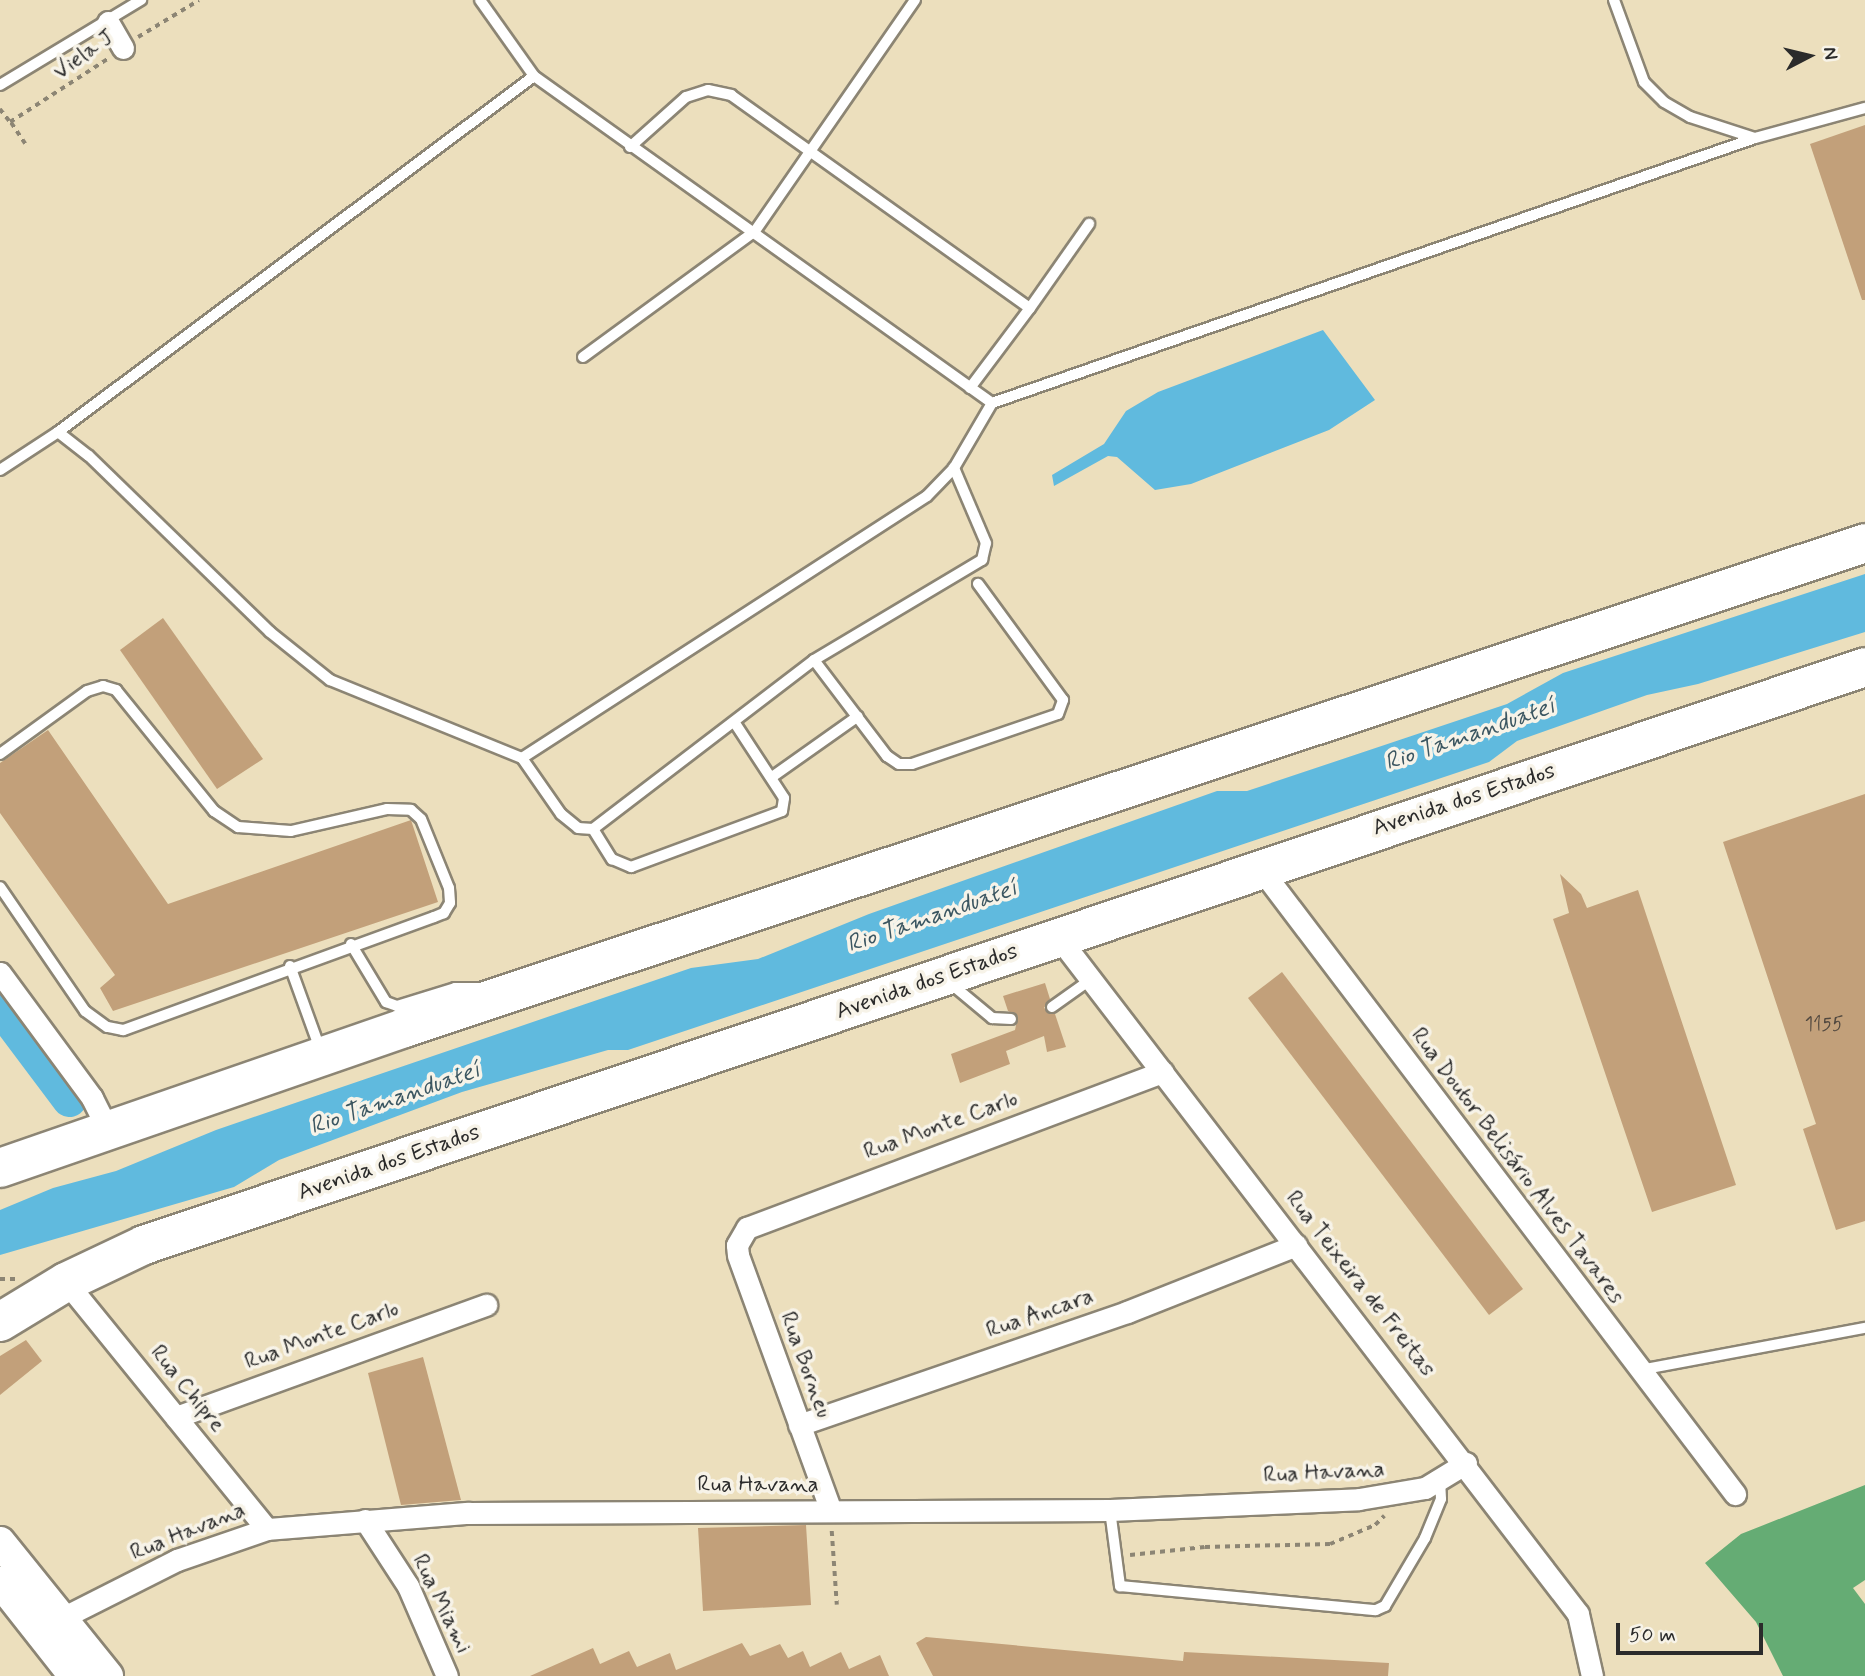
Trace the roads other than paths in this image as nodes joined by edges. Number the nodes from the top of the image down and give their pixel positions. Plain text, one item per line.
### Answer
1 (141, 0) edge
2 (480, 0) edge
3 (915, 0) edge
4 (1614, 0) edge
5 (108, 22) junction
6 (123, 48) road end
7 (534, 76) junction
8 (0, 85) edge
9 (1865, 107) edge
10 (1755, 138) junction
11 (630, 147) junction
12 (810, 152) junction
13 (1089, 224) dead end
14 (755, 231) junction
15 (1030, 308) junction
16 (583, 357) dead end
17 (970, 388) junction
18 (992, 403) junction
19 (58, 432) junction
20 (954, 468) junction
21 (0, 470) edge
22 (1865, 543) edge
23 (978, 584) dead end
24 (814, 660) junction
25 (1865, 667) edge
26 (858, 716) junction
27 (735, 723) junction
28 (0, 754) edge
29 (522, 758) junction
30 (772, 777) junction
31 (593, 829) junction
32 (1260, 868) junction
33 (0, 887) edge
34 (1059, 937) junction
35 (351, 944) junction
36 (290, 966) junction
37 (0, 973) edge
38 (942, 976) junction
39 (1090, 980) junction
40 (509, 993) junction
41 (1052, 1007) dead end
42 (1011, 1019) dead end
43 (323, 1055) junction
44 (1163, 1072) junction
45 (104, 1121) junction
46 (0, 1168) edge
47 (742, 1236) joint
48 (1296, 1245) junction
49 (66, 1282) junction
50 (486, 1305) dead end
51 (0, 1322) edge
52 (1865, 1328) edge
53 (1637, 1370) junction
54 (176, 1417) junction
55 (799, 1425) junction
56 (1466, 1463) junction
57 (1440, 1479) junction
58 (1735, 1494) dead end
59 (1110, 1510) junction
60 (831, 1511) junction
61 (365, 1520) junction
62 (267, 1529) junction
63 (0, 1542) edge
64 (0, 1582) edge
65 (62, 1618) junction
66 (74, 1676) edge
67 (108, 1676) edge
68 (447, 1676) edge
69 (1592, 1676) edge

1 - 5 lane
2 - 7 lane
3 - 12 lane
4 - 10 lane
5 - 6 street
5 - 8 lane
7 - 11 lane
7 - 19 lane
9 - 10 lane
10 - 18 lane
11 - 12 lane
11 - 14 lane
12 - 14 lane
12 - 15 lane
13 - 15 lane
14 - 16 lane
14 - 17 lane
15 - 17 lane
17 - 18 lane
18 - 20 lane
19 - 21 lane
19 - 29 lane
20 - 24 lane
20 - 29 lane
22 - 40 highway
23 - 26 lane
24 - 26 lane
24 - 27 lane
25 - 32 highway, Avenida dos Estados
26 - 30 lane
27 - 30 lane
27 - 31 lane
28 - 35 lane
29 - 31 lane
30 - 31 lane
32 - 34 highway, Avenida dos Estados
32 - 53 street, Rua Doutor Belisário Alves Tavares
33 - 36 lane
34 - 38 highway, Avenida dos Estados
34 - 39 street, Rua Teixeira de Freitas
35 - 36 lane
35 - 40 lane
36 - 43 lane
37 - 45 street
38 - 42 lane
38 - 49 highway, Avenida dos Estados
39 - 41 lane
39 - 44 street, Rua Teixeira de Freitas
40 - 43 highway
43 - 45 highway
44 - 47 street, Rua Monte Carlo
44 - 48 street, Rua Teixeira de Freitas
45 - 46 highway
47 - 55 street, Rua Borneu
48 - 55 street, Rua Ancara
48 - 56 street, Rua Teixeira de Freitas
49 - 51 highway, Avenida dos Estados
49 - 54 street, Rua Chipre
50 - 54 street, Rua Monte Carlo
52 - 53 lane
53 - 58 street, Rua Doutor Belisário Alves Tavares
54 - 62 street, Rua Chipre
55 - 60 street, Rua Borneu
56 - 57 street, Rua Havana
56 - 69 street, Rua Teixeira de Freitas
57 - 59 street, Rua Havana
57 - 59 lane
59 - 60 street, Rua Havana
60 - 61 street, Rua Havana
61 - 62 street, Rua Havana
61 - 68 street, Rua Miami
62 - 65 street, Rua Havana
63 - 65 main road
64 - 66 main road
65 - 67 main road

